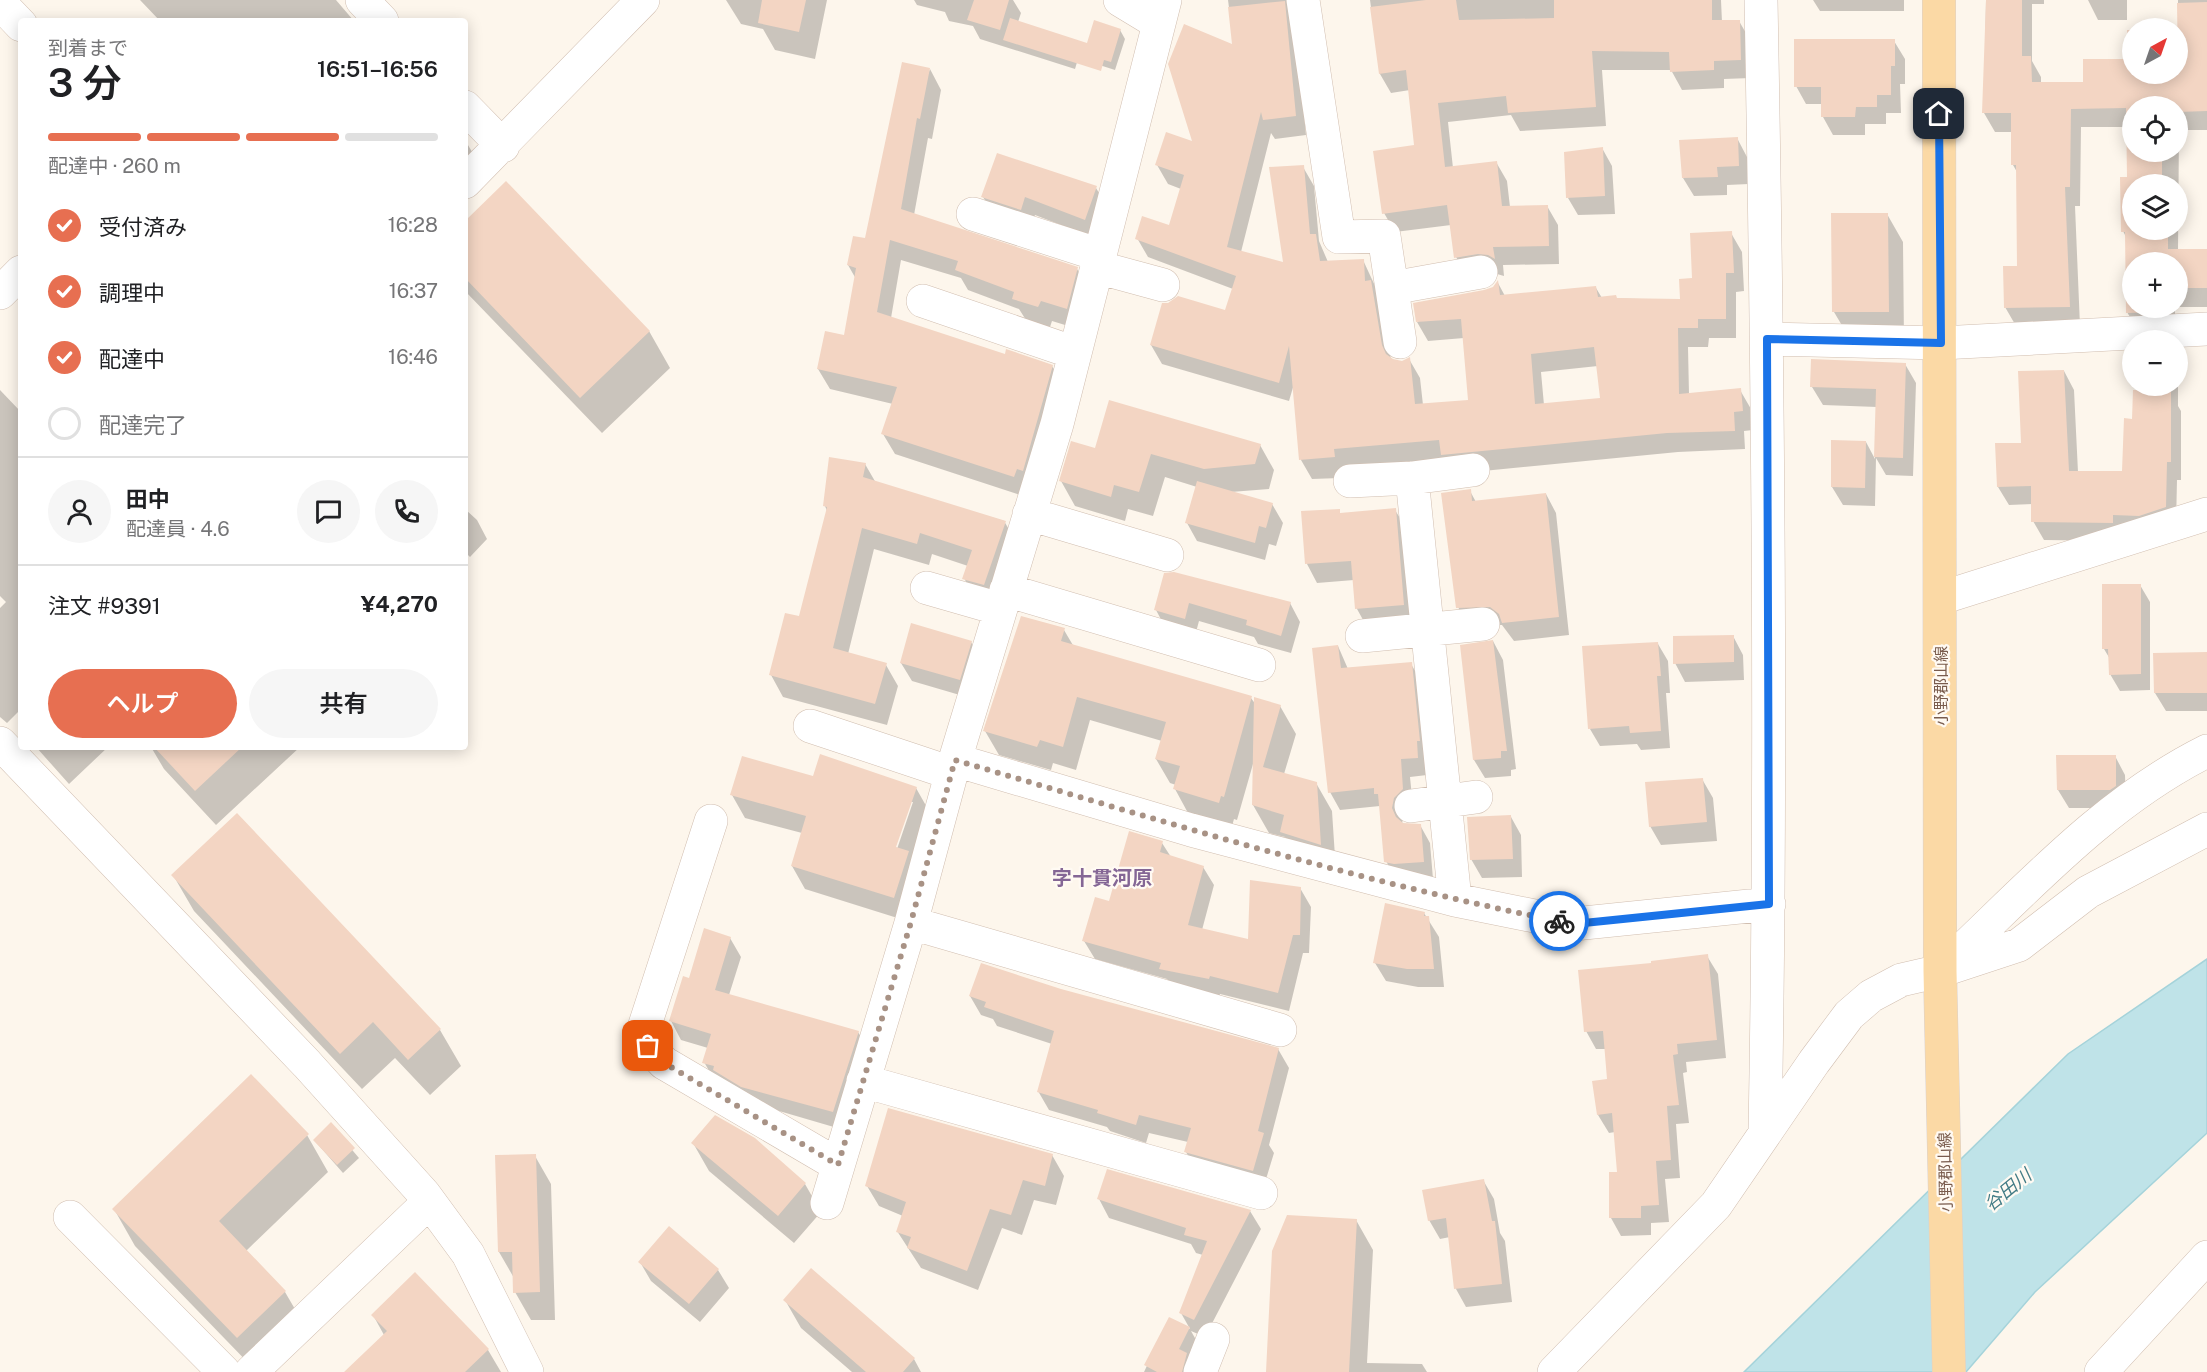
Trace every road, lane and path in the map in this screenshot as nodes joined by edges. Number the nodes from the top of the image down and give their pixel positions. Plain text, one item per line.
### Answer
1 (362, 0) edge
2 (643, 0) edge
3 (1120, 0) edge
4 (1303, 0) edge
5 (1761, 0) edge
6 (1939, 0) edge
7 (0, 3) edge
8 (1161, 11) edge
9 (379, 18) edge
10 (18, 22) edge
11 (468, 110) edge
12 (503, 146) junction
13 (468, 179) edge
14 (973, 214) dead end
15 (1098, 261) junction
16 (1481, 272) dead end
17 (18, 275) edge
18 (1163, 285) dead end
19 (1392, 288) junction
20 (0, 293) edge
21 (923, 301) dead end
22 (2207, 329) edge
23 (1767, 339) junction
24 (1400, 342) dead end
25 (1941, 343) junction
26 (1075, 353) junction
27 (1473, 470) dead end
28 (1412, 478) junction
29 (1350, 481) dead end
30 (1029, 514) junction
31 (2207, 514) edge
32 (1167, 555) dead end
33 (927, 588) dead end
34 (1941, 598) junction
35 (1003, 599) junction
36 (1483, 624) dead end
37 (1428, 629) junction
38 (1362, 636) dead end
39 (1259, 665) dead end
40 (810, 726) dead end
41 (0, 743) edge
42 (2207, 751) edge
43 (953, 767) junction
44 (1461, 800) junction
45 (1411, 806) dead end
46 (711, 821) dead end
47 (2207, 829) edge
48 (1455, 900) junction
49 (1769, 904) junction
50 (911, 922) junction
51 (1940, 971) junction
52 (1280, 1030) dead end
53 (863, 1081) junction
54 (1765, 1132) junction
55 (838, 1165) junction
56 (1261, 1193) dead end
57 (429, 1202) junction
58 (827, 1203) dead end
59 (70, 1217) dead end
60 (2207, 1257) edge
61 (1213, 1339) dead end
62 (224, 1372) edge
63 (251, 1372) edge
64 (527, 1372) edge
65 (1200, 1372) edge
66 (1554, 1372) edge
67 (1949, 1372) edge
68 (2101, 1372) edge

1 - 9 street
2 - 12 street
3 - 8 street
4 - 19 street
5 - 23 street
6 - 25 main road, 小野郡山線
7 - 10 street
8 - 15 street
11 - 12 street
12 - 13 street
14 - 15 street
15 - 18 street
15 - 26 street
16 - 19 street
17 - 20 street
19 - 24 street
21 - 26 street
22 - 25 street
23 - 25 street
23 - 49 street
25 - 34 main road, 小野郡山線
26 - 30 street
27 - 28 street
28 - 29 street
28 - 37 street
30 - 32 street
30 - 35 street
31 - 34 street
33 - 35 street
34 - 51 main road, 小野郡山線
35 - 39 street
35 - 43 street
36 - 37 street
37 - 38 street
37 - 44 street
40 - 43 street
41 - 57 street
42 - 51 street
43 - 48 street
43 - 50 street
44 - 45 street
44 - 48 street
46 - 55 street
47 - 51 street
48 - 49 street
49 - 54 street
50 - 52 street
50 - 53 street
51 - 54 street
51 - 67 main road, 小野郡山線
53 - 55 street
53 - 56 street
54 - 66 street
55 - 58 street
57 - 63 street
57 - 64 street
59 - 62 street
60 - 68 street
61 - 65 street

